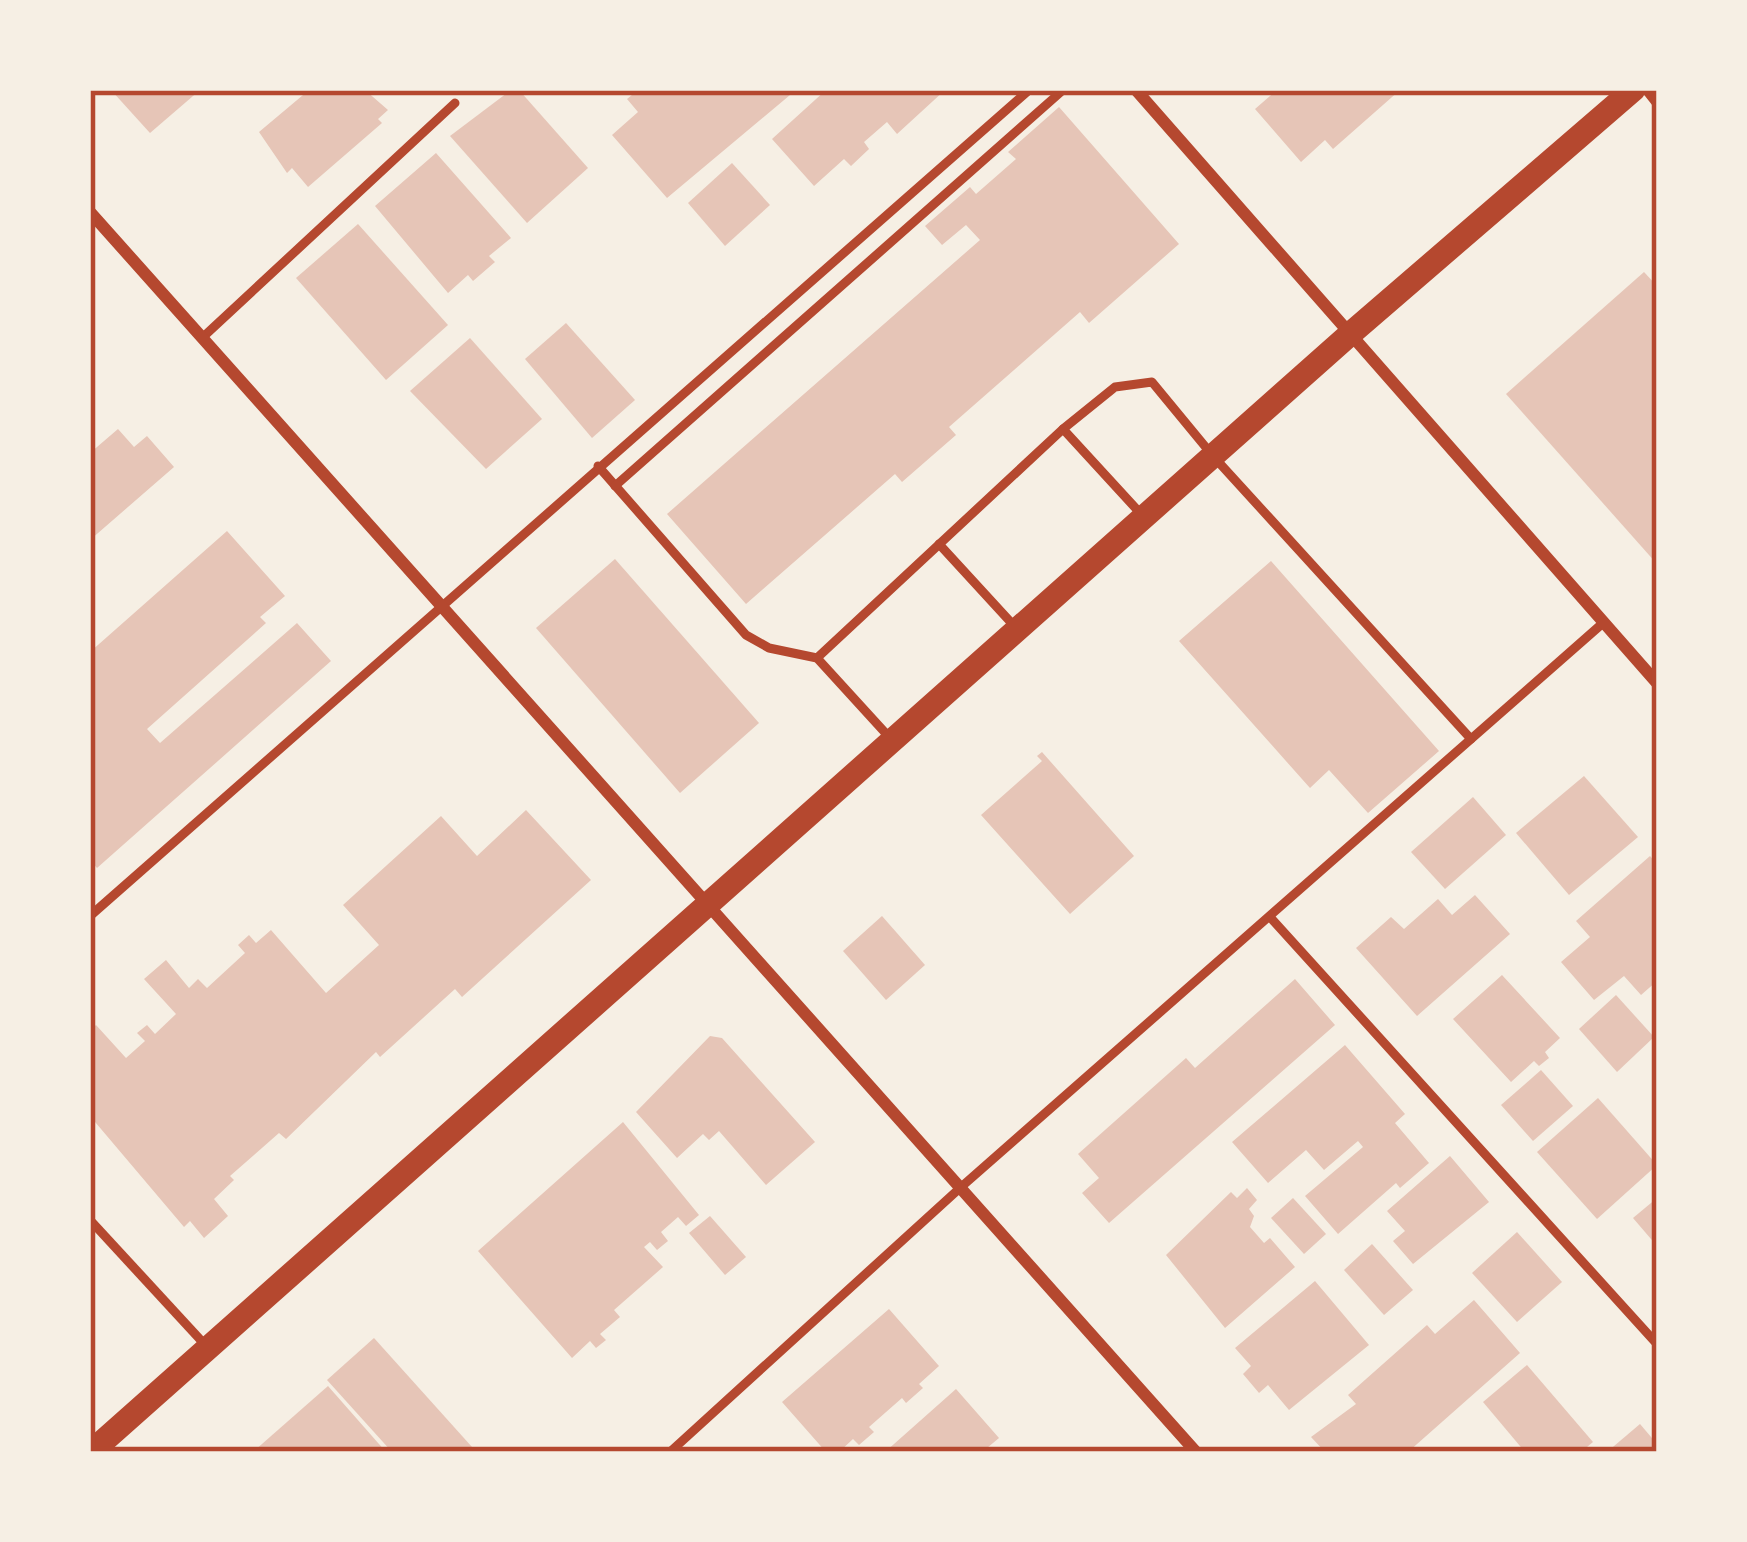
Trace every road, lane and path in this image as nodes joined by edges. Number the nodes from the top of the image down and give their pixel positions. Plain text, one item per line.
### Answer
1 (1029, 90) edge
2 (1063, 90) edge
3 (1136, 90) edge
4 (1633, 90) edge
5 (1646, 90) edge
6 (455, 103) dead end
7 (1657, 104) edge
8 (90, 212) edge
9 (1349, 335) junction
10 (202, 338) junction
11 (1064, 429) junction
12 (1213, 456) junction
13 (598, 466) junction
14 (615, 486) junction
15 (1144, 518) junction
16 (939, 544) junction
17 (441, 605) junction
18 (1603, 622) junction
19 (1018, 631) junction
20 (817, 658) junction
21 (1657, 683) edge
22 (1471, 739) junction
23 (894, 742) junction
24 (710, 907) junction
25 (90, 916) edge
26 (1270, 917) junction
27 (960, 1188) junction
28 (90, 1220) edge
29 (1657, 1344) edge
30 (208, 1348) junction
31 (91, 1452) edge
32 (670, 1452) edge
33 (1196, 1452) edge

1 - 13 lane
2 - 14 lane
3 - 9 street
4 - 9 main road
5 - 7 lane
6 - 10 lane
8 - 10 street
9 - 12 main road
9 - 18 street
10 - 17 street
11 - 12 lane
11 - 15 lane
11 - 16 lane
12 - 15 main road
12 - 22 lane
13 - 14 lane
13 - 17 lane
14 - 20 lane
15 - 19 main road
16 - 19 lane
16 - 20 lane
17 - 24 street
17 - 25 lane
18 - 21 street
18 - 22 lane
19 - 23 main road
20 - 23 lane
22 - 26 lane
23 - 24 main road
24 - 27 street
24 - 30 main road
26 - 27 lane
26 - 29 lane
27 - 32 lane
27 - 33 street
28 - 30 lane
30 - 31 main road

